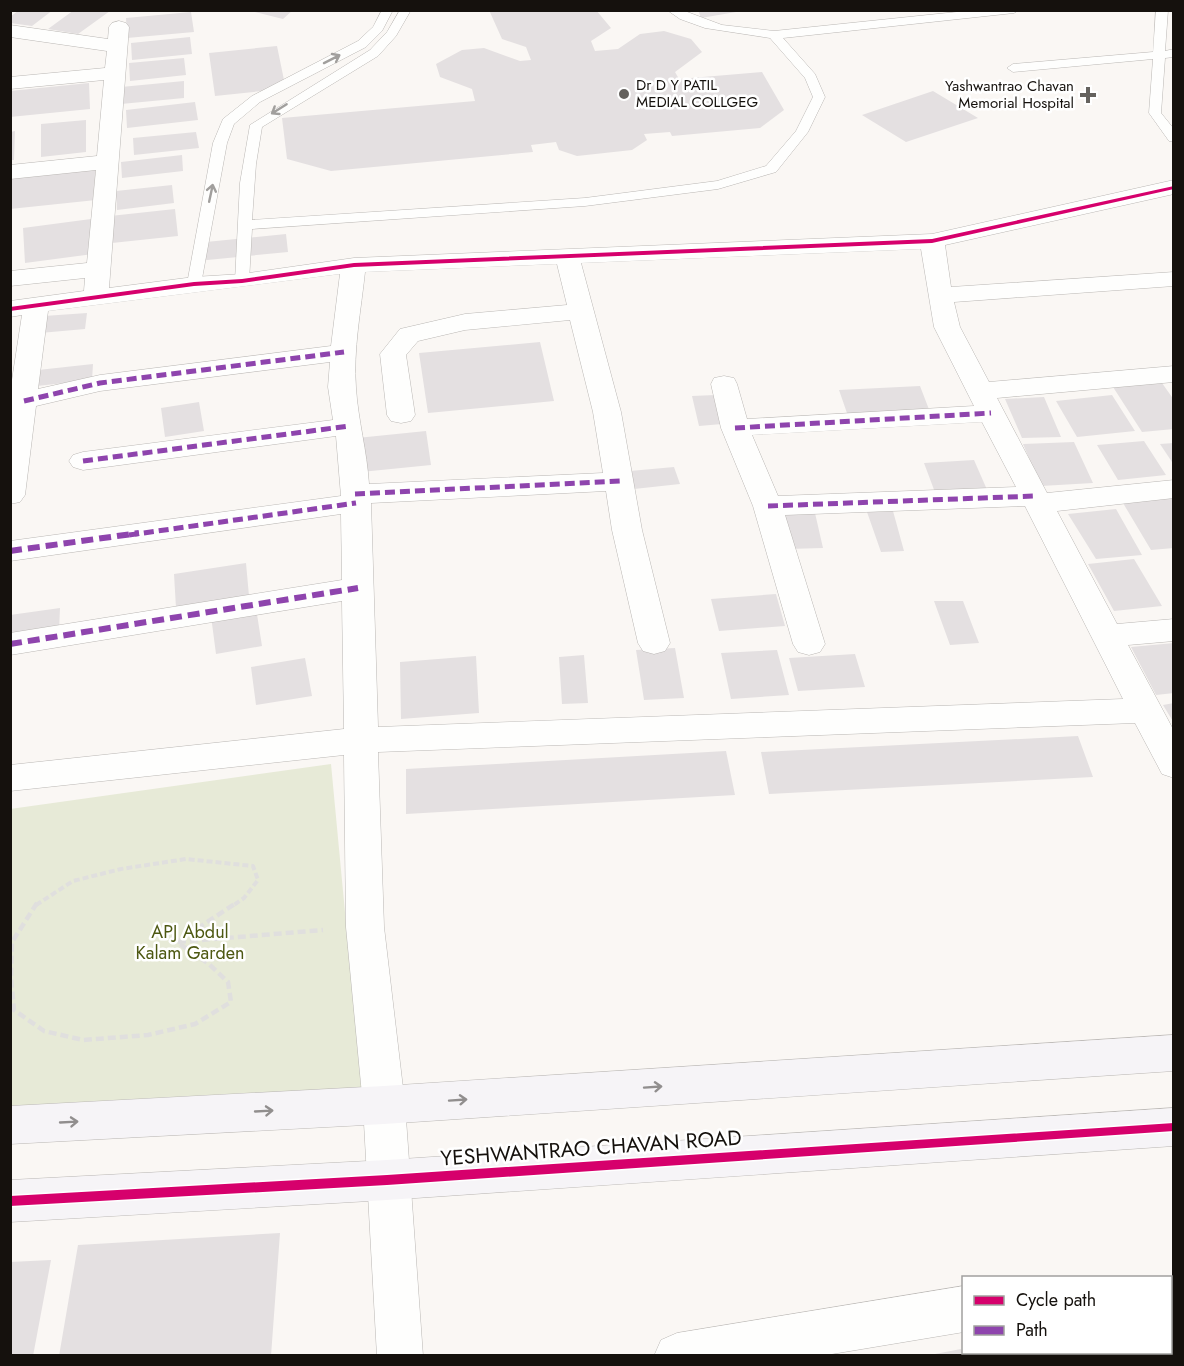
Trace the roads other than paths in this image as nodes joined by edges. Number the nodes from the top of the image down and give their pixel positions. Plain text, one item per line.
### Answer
1 (388, 10) edge
2 (406, 10) edge
3 (672, 10) edge
4 (1014, 10) edge
5 (1162, 10) edge
6 (10, 31) edge
7 (774, 35) junction
8 (1173, 53) edge
9 (1159, 55) junction
10 (1013, 68) dead end
11 (115, 73) junction
12 (10, 83) edge
13 (1173, 138) edge
14 (108, 162) junction
15 (10, 172) edge
16 (1173, 187) edge
17 (245, 225) junction
18 (932, 241) junction
19 (567, 256) junction
20 (354, 266) junction
21 (98, 269) junction
22 (10, 279) edge
23 (1173, 279) edge
24 (242, 281) junction
25 (194, 284) junction
26 (940, 295) junction
27 (96, 299) junction
28 (36, 306) junction
29 (10, 309) edge
30 (581, 311) junction
31 (344, 352) junction
32 (20, 358) edge
33 (1173, 374) edge
34 (724, 384) dead end
35 (24, 401) junction
36 (986, 402) junction
37 (401, 415) dead end
38 (349, 426) junction
39 (735, 428) junction
40 (83, 461) dead end
41 (620, 481) junction
42 (1173, 489) edge
43 (10, 495) edge
44 (355, 498) junction
45 (1037, 500) junction
46 (768, 506) junction
47 (10, 551) edge
48 (358, 588) junction
49 (1173, 630) edge
50 (1107, 636) junction
51 (654, 643) dead end
52 (10, 644) edge
53 (809, 644) dead end
54 (1145, 710) junction
55 (361, 740) junction
56 (1173, 765) edge
57 (10, 778) edge
58 (1173, 1053) edge
59 (384, 1105) junction
60 (10, 1125) edge
61 (1173, 1127) edge
62 (387, 1180) junction
63 (10, 1201) edge
64 (962, 1308) edge
65 (400, 1356) edge
66 (677, 1356) edge

25 -> 1 lane
2 -> 17 lane
3 - 7 lane
4 - 7 lane
5 - 9 lane
6 - 11 street
7 - 17 lane
8 - 9 lane
9 - 10 lane
9 - 13 lane
11 - 12 street
11 - 14 street
14 - 15 street
14 - 21 street
16 - 18 street
17 - 24 lane
18 - 19 street
18 - 26 street
19 - 20 street
19 - 30 street
20 - 24 street
20 - 31 street
21 - 22 street
21 - 27 street
23 - 26 street
24 - 25 street
25 - 27 street
26 - 36 street
27 - 28 street
28 - 29 street
28 - 32 street
30 - 37 street
30 - 41 street
31 - 35 street
31 - 38 street
32 - 35 street
33 - 36 street
34 - 39 street
35 - 43 street
36 - 39 street
36 - 45 street
38 - 40 street
38 - 44 street
39 - 46 street
41 - 44 street
41 - 51 street
42 - 45 street
44 - 47 street
44 - 48 street
45 - 46 street
45 - 50 street
46 - 53 street
48 - 52 street
48 - 55 street
49 - 50 street
50 - 54 street
54 - 55 street
54 - 56 street
55 - 57 street
55 - 59 street
59 -> 58 street
60 -> 59 street
59 - 62 street
61 - 62 street, YESHWANTRAO CHAVAN ROAD
62 - 63 street, YESHWANTRAO CHAVAN ROAD
62 - 65 street
64 - 66 street

